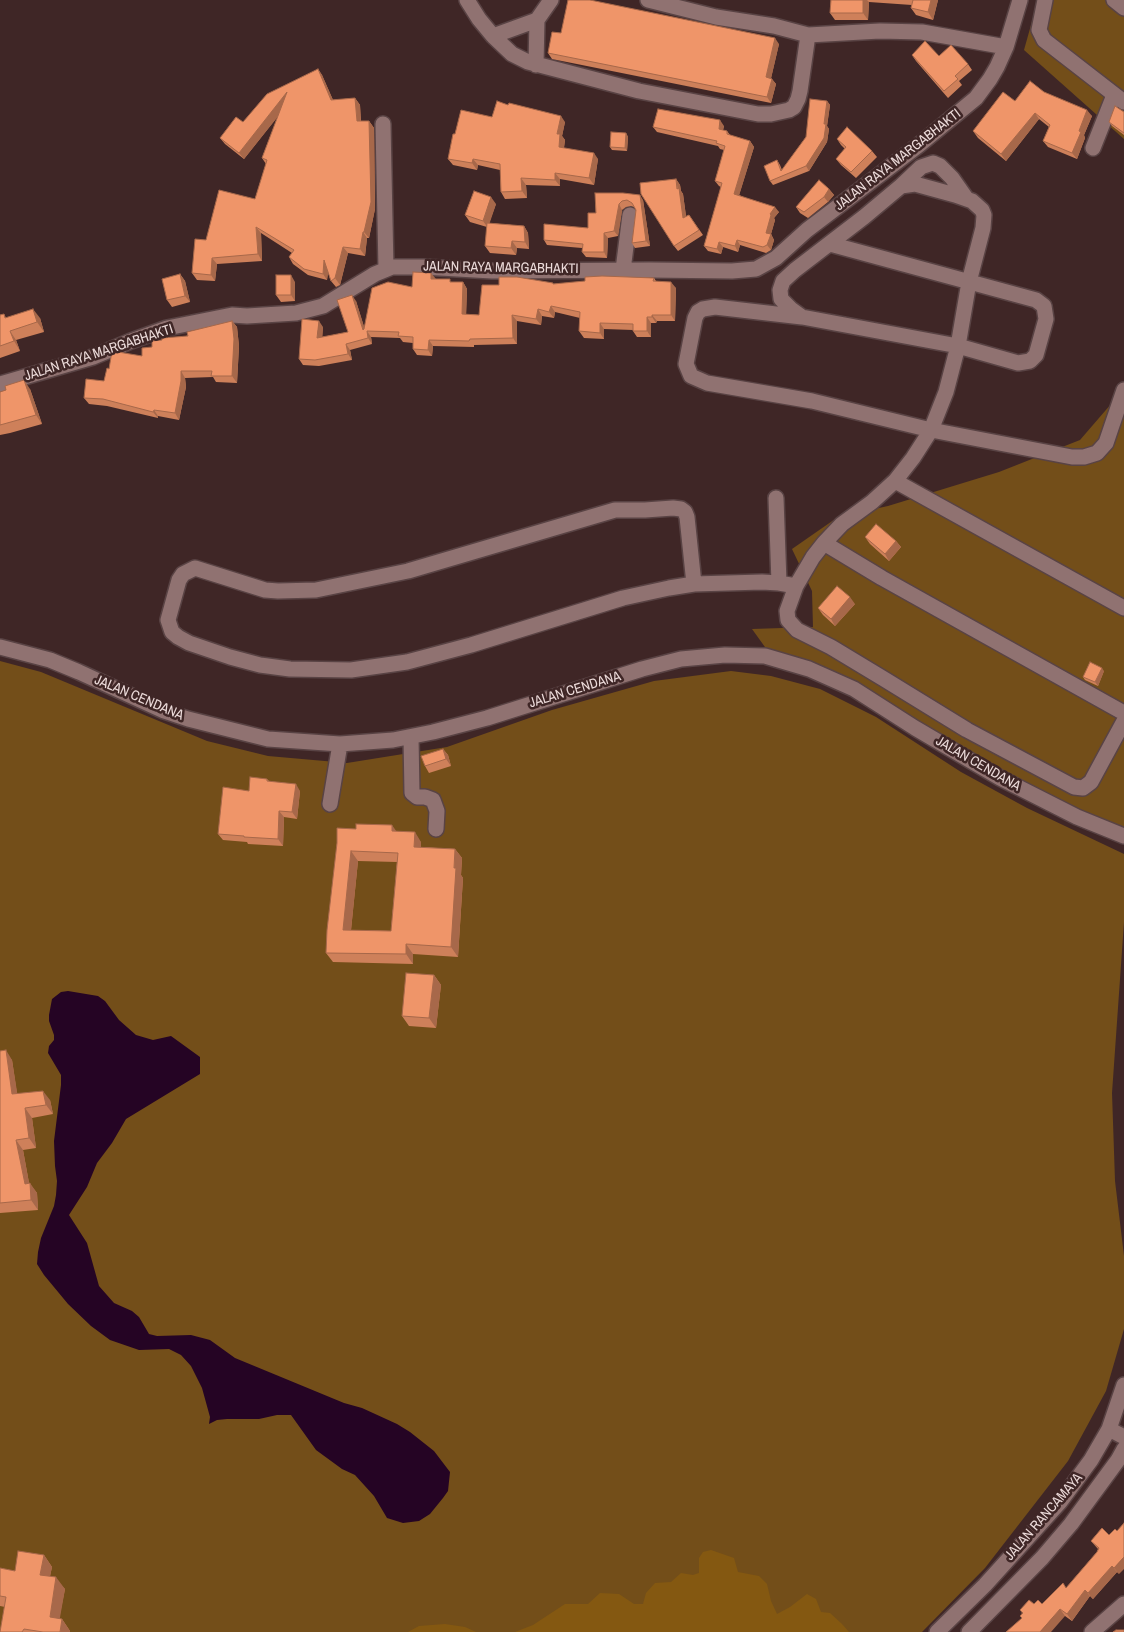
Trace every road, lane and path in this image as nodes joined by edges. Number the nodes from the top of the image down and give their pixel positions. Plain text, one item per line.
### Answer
1 (467, 0) edge
2 (551, 0) edge
3 (655, 0) edge
4 (1020, 0) edge
5 (1045, 0) edge
6 (1114, 0) edge
7 (1124, 8) edge
8 (537, 20) junction
9 (808, 35) junction
10 (493, 36) junction
11 (1006, 46) junction
12 (536, 65) junction
13 (1119, 98) edge
14 (383, 124) dead end
15 (1093, 148) dead end
16 (901, 186) junction
17 (966, 198) junction
18 (630, 214) dead end
19 (830, 244) junction
20 (386, 269) junction
21 (623, 270) junction
22 (969, 282) junction
23 (802, 317) junction
24 (958, 346) junction
25 (0, 384) edge
26 (1124, 390) edge
27 (931, 430) junction
28 (895, 481) junction
29 (776, 498) dead end
30 (824, 543) junction
31 (779, 583) junction
32 (694, 584) junction
33 (796, 586) junction
34 (1124, 608) edge
35 (0, 647) edge
36 (1124, 713) edge
37 (1124, 721) edge
38 (411, 737) junction
39 (340, 744) junction
40 (330, 804) dead end
41 (436, 829) dead end
42 (1124, 836) edge
43 (1124, 1385) edge
44 (1109, 1430) junction
45 (1124, 1437) edge
46 (1124, 1449) edge
47 (1023, 1543) junction
48 (1042, 1558) junction
49 (1124, 1604) edge
50 (937, 1632) edge
51 (969, 1632) edge
52 (1092, 1632) edge

1 - 10 street
2 - 8 street
3 - 9 street
4 - 11 street, JALAN RAYA MARGABHAKTI
5 - 13 street
6 - 7 street
8 - 10 street
8 - 12 street
9 - 11 street
9 - 12 street
10 - 12 street
11 - 21 street, JALAN RAYA MARGABHAKTI
13 - 15 street
14 - 20 street
16 - 17 street
16 - 17 street
16 - 19 street
17 - 22 street
18 - 21 street
19 - 22 street
19 - 23 street
20 - 21 street, JALAN RAYA MARGABHAKTI
20 - 25 street, JALAN RAYA MARGABHAKTI
22 - 24 street
22 - 24 street
23 - 24 street
23 - 27 street
24 - 27 street
26 - 27 street
27 - 28 street
28 - 30 street
28 - 34 street
29 - 31 street
30 - 33 street
30 - 36 street
31 - 32 street
31 - 33 street
32 - 32 street
33 - 37 street
35 - 39 street, JALAN CENDANA
38 - 39 street, JALAN CENDANA
38 - 41 street
38 - 42 street, JALAN CENDANA
39 - 40 street
43 - 44 street, JALAN RANCAMAYA
44 - 45 street
44 - 47 street, JALAN RANCAMAYA
46 - 48 street, JALAN RANCAMAYA
47 - 48 street
47 - 50 street, JALAN RANCAMAYA
48 - 51 street, JALAN RANCAMAYA
49 - 52 street

